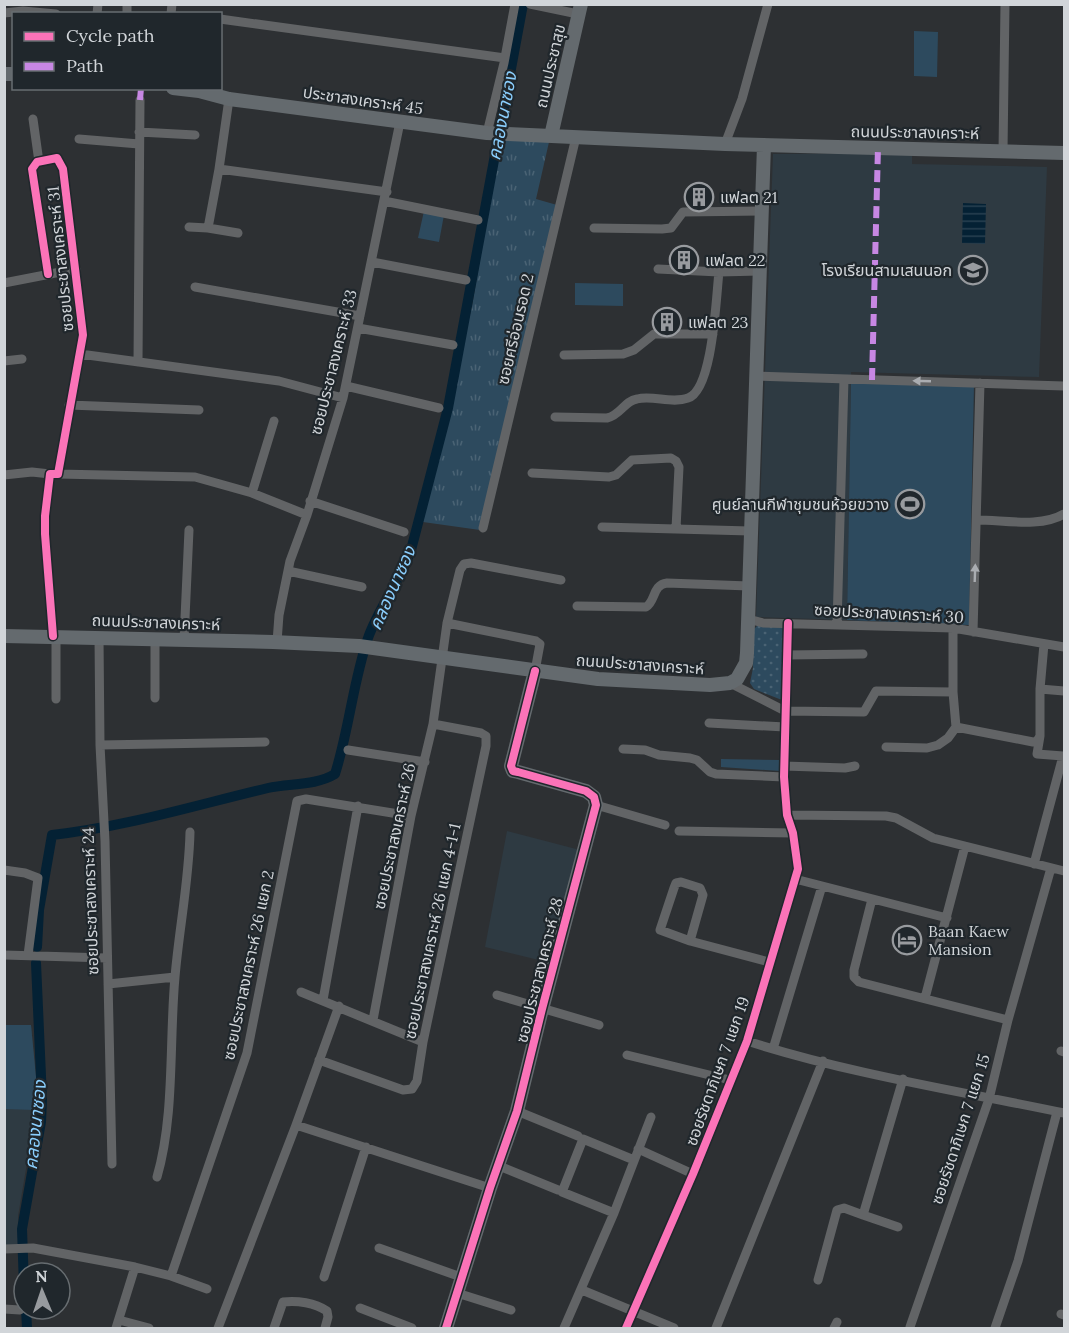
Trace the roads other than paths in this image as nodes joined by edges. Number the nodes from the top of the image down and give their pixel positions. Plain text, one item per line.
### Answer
1 (515, 4) edge
2 (530, 4) edge
3 (768, 4) edge
4 (1005, 4) edge
5 (580, 9) edge
6 (14, 12) edge
7 (34, 12) edge
8 (222, 19) edge
9 (505, 58) junction
10 (199, 90) edge
11 (229, 99) junction
12 (140, 100) dead end
13 (33, 119) dead end
14 (400, 122) junction
15 (139, 132) junction
16 (487, 133) junction
17 (195, 135) dead end
18 (550, 135) junction
19 (576, 137) junction
20 (79, 139) dead end
21 (138, 144) junction
22 (725, 144) junction
23 (764, 145) junction
24 (1003, 151) junction
25 (1065, 153) edge
26 (39, 162) junction
27 (219, 169) junction
28 (386, 196) junction
29 (762, 211) junction
30 (478, 220) dead end
31 (189, 227) dead end
32 (208, 228) junction
33 (594, 228) dead end
34 (238, 233) dead end
35 (372, 262) junction
36 (76, 269) junction
37 (658, 269) dead end
38 (760, 271) junction
39 (719, 272) junction
40 (48, 274) junction
41 (466, 280) dead end
42 (4, 283) edge
43 (195, 287) dead end
44 (360, 316) junction
45 (358, 328) junction
46 (713, 334) junction
47 (453, 345) dead end
48 (80, 354) junction
49 (564, 355) dead end
50 (22, 359) dead end
51 (4, 361) edge
52 (138, 362) junction
53 (756, 376) junction
54 (844, 379) junction
55 (980, 383) junction
56 (346, 386) junction
57 (1065, 386) edge
58 (343, 398) junction
59 (69, 405) junction
60 (439, 408) dead end
61 (199, 411) dead end
62 (555, 417) dead end
63 (274, 421) dead end
64 (532, 473) dead end
65 (54, 474) junction
66 (4, 475) edge
67 (252, 493) junction
68 (310, 501) junction
69 (307, 514) junction
70 (1065, 514) edge
71 (977, 520) junction
72 (602, 527) dead end
73 (483, 528) dead end
74 (676, 529) junction
75 (189, 530) dead end
76 (750, 531) junction
77 (404, 532) dead end
78 (288, 571) junction
79 (561, 580) dead end
80 (749, 586) junction
81 (362, 587) dead end
82 (577, 606) dead end
83 (748, 619) junction
84 (447, 623) junction
85 (788, 623) junction
86 (837, 625) junction
87 (953, 628) junction
88 (973, 632) junction
89 (4, 636) edge
90 (54, 636) junction
91 (99, 637) junction
92 (155, 639) junction
93 (184, 639) junction
94 (277, 642) junction
95 (1044, 644) junction
96 (1065, 647) edge
97 (863, 654) dead end
98 (786, 655) junction
99 (442, 658) junction
100 (535, 671) junction
101 (730, 683) junction
102 (1040, 689) junction
103 (1065, 691) edge
104 (953, 692) junction
105 (155, 698) dead end
106 (56, 699) dead end
107 (785, 711) junction
108 (433, 723) junction
109 (709, 723) dead end
110 (785, 727) junction
111 (956, 727) junction
112 (1040, 736) junction
113 (265, 742) dead end
114 (100, 745) junction
115 (886, 747) dead end
116 (623, 749) dead end
117 (348, 750) dead end
118 (424, 762) junction
119 (784, 766) junction
120 (855, 766) dead end
121 (784, 777) junction
122 (596, 805) junction
123 (358, 806) junction
124 (787, 815) junction
125 (411, 816) junction
126 (665, 825) dead end
127 (679, 831) dead end
128 (190, 832) dead end
129 (793, 833) junction
130 (965, 846) junction
131 (1034, 864) junction
132 (1051, 868) junction
133 (4, 870) edge
134 (1065, 871) edge
135 (795, 879) junction
136 (822, 886) junction
137 (872, 899) junction
138 (946, 918) junction
139 (690, 941) junction
140 (28, 955) junction
141 (4, 956) edge
142 (107, 958) junction
143 (769, 962) junction
144 (175, 977) junction
145 (108, 984) junction
146 (301, 992) dead end
147 (497, 995) dead end
148 (925, 998) junction
149 (322, 1000) junction
150 (339, 1006) junction
151 (542, 1009) junction
152 (373, 1020) junction
153 (1008, 1020) junction
154 (599, 1025) dead end
155 (747, 1041) junction
156 (423, 1042) junction
157 (772, 1049) junction
158 (627, 1055) dead end
159 (319, 1060) junction
160 (823, 1061) junction
161 (903, 1079) junction
162 (730, 1080) junction
163 (989, 1100) junction
164 (517, 1111) junction
165 (1061, 1113) edge
166 (651, 1117) dead end
167 (296, 1125) junction
168 (578, 1136) dead end
169 (366, 1147) junction
170 (638, 1149) junction
171 (634, 1160) junction
172 (112, 1164) dead end
173 (499, 1166) junction
174 (693, 1174) junction
175 (157, 1177) dead end
176 (490, 1188) junction
177 (558, 1190) dead end
178 (614, 1213) junction
179 (863, 1215) junction
180 (898, 1227) dead end
181 (379, 1248) dead end
182 (4, 1249) edge
183 (135, 1267) junction
184 (171, 1276) junction
185 (324, 1276) dead end
186 (461, 1277) junction
187 (818, 1280) dead end
188 (207, 1289) dead end
189 (582, 1290) junction
190 (457, 1293) junction
191 (360, 1308) dead end
192 (511, 1310) dead end
193 (633, 1311) junction
194 (117, 1324) edge
195 (910, 1327) dead end
196 (149, 1329) edge
197 (218, 1329) edge
198 (274, 1329) edge
199 (325, 1329) edge
200 (412, 1329) edge
201 (447, 1329) edge
202 (564, 1329) edge
203 (626, 1329) edge
204 (674, 1329) edge
205 (716, 1329) edge
206 (995, 1329) edge

1 - 9 street
2 - 5 street
3 - 22 street
4 - 24 street
5 - 18 main road, ถนนประชาสุข
6 - 7 street
8 - 9 street
9 - 16 street
10 - 11 main road, ประชาสงเคราะห์ 45
11 - 14 main road, ประชาสงเคราะห์ 45
11 - 27 street
12 - 15 street
13 - 26 street
14 - 16 main road, ประชาสงเคราะห์ 45
14 - 28 street, ซอยประชาสงเคราะห์ 33
15 - 17 street
15 - 21 street
16 - 18 main road, ประชาสงเคราะห์ 45
18 - 19 main road, ถนนประชาสงเคราะห์
19 - 22 main road, ถนนประชาสงเคราะห์
19 - 73 street, ซอยศรีอ่อนรอด 2
20 - 21 street
21 - 52 street
22 - 23 main road, ถนนประชาสงเคราะห์
23 - 24 main road, ถนนประชาสงเคราะห์
23 - 29 main road
24 - 25 main road, ถนนประชาสงเคราะห์
26 - 36 street, ซอยประชาสงเคราะห์ 31
26 - 40 street
27 - 28 street
27 - 32 street
28 - 30 street
28 - 35 street, ซอยประชาสงเคราะห์ 33
29 - 33 street
29 - 38 main road
31 - 32 street
32 - 34 street
35 - 41 street
35 - 44 street, ซอยประชาสงเคราะห์ 33
36 - 40 street
36 - 48 street, ซอยประชาสงเคราะห์ 31
37 - 39 street
38 - 39 street
38 - 53 main road
39 - 46 street
40 - 42 street
43 - 44 street
44 - 45 street, ซอยประชาสงเคราะห์ 33
45 - 47 street
45 - 56 street, ซอยประชาสงเคราะห์ 33
46 - 49 street
46 - 62 street
48 - 52 street
48 - 59 street, ซอยประชาสงเคราะห์ 31
50 - 51 street
52 - 58 street
53 - 54 street
53 - 76 main road
55 -> 54 street
54 - 86 street
55 - 57 street
55 - 71 street
56 - 58 street, ซอยประชาสงเคราะห์ 33
56 - 60 street
58 - 68 street, ซอยประชาสงเคราะห์ 33
59 - 61 street
59 - 65 street, ซอยประชาสงเคราะห์ 31
63 - 67 street
64 - 74 street
65 - 66 street
65 - 67 street
65 - 90 street, ซอยประชาสงเคราะห์ 31
67 - 69 street
68 - 69 street, ซอยประชาสงเคราะห์ 33
68 - 77 street
69 - 78 street, ซอยประชาสงเคราะห์ 33
70 - 71 street
88 -> 71 street
72 - 74 street
74 - 76 street
75 - 93 street
76 - 80 main road
78 - 81 street
78 - 94 street, ซอยประชาสงเคราะห์ 33
79 - 84 street, ซอยประชาสงเคราะห์ 26
80 - 82 street
80 - 83 main road
83 - 85 street, ซอยประชาสงเคราะห์ 30
83 - 101 main road
84 - 99 street, ซอยประชาสงเคราะห์ 26
84 - 100 street
85 - 86 street, ซอยประชาสงเคราะห์ 30
85 - 98 street, ซอยรัชดาภิเษก 7 แยก 19
86 - 87 street, ซอยประชาสงเคราะห์ 30
87 - 88 street, ซอยประชาสงเคราะห์ 30
87 - 104 street
88 - 95 street, ซอยประชาสงเคราะห์ 30
89 - 90 main road, ถนนประชาสงเคราะห์
90 - 91 main road, ถนนประชาสงเคราะห์
90 - 106 street, ซอยประชาสงเคราะห์ 31
91 - 92 main road, ถนนประชาสงเคราะห์
91 - 114 street, ซอยประชาสงเคราะห์ 24
92 - 93 main road, ถนนประชาสงเคราะห์
92 - 105 street
93 - 94 main road, ถนนประชาสงเคราะห์
94 - 99 main road, ถนนประชาสงเคราะห์
95 - 96 street, ซอยประชาสงเคราะห์ 30
95 - 102 street
97 - 98 street
98 - 107 street, ซอยรัชดาภิเษก 7 แยก 19
99 - 100 main road, ถนนประชาสงเคราะห์
99 - 108 street, ซอยประชาสงเคราะห์ 26
100 - 101 main road, ถนนประชาสงเคราะห์
100 - 122 main road
101 - 107 street
102 - 103 street
102 - 112 street
104 - 107 street
104 - 111 street
107 - 110 street, ซอยรัชดาภิเษก 7 แยก 19
108 - 118 street, ซอยประชาสงเคราะห์ 26
108 - 156 street, ซอยประชาสงเคราะห์ 26 แยก 4-1-1
109 - 110 street
110 - 119 street, ซอยรัชดาภิเษก 7 แยก 19
111 - 112 street
111 - 115 street
112 - 131 street
113 - 114 street
114 - 142 street, ซอยประชาสงเคราะห์ 24
116 - 121 street
117 - 118 street
118 - 125 street, ซอยประชาสงเคราะห์ 26
119 - 120 street
119 - 121 street, ซอยรัชดาภิเษก 7 แยก 19
121 - 124 street, ซอยรัชดาภิเษก 7 แยก 19
122 - 126 street
122 - 151 main road, ซอยประชาสงเคราะห์ 28
123 - 125 street, ซอยประชาสงเคราะห์ 26 แยก 2
123 - 149 street
123 - 184 street, ซอยประชาสงเคราะห์ 26 แยก 2
124 - 129 street, ซอยรัชดาภิเษก 7 แยก 19
124 - 130 street
125 - 152 street, ซอยประชาสงเคราะห์ 26
127 - 129 street
128 - 144 street
129 - 135 street, ซอยรัชดาภิเษก 7 แยก 19
130 - 131 street
130 - 138 street
131 - 132 street
132 - 134 street
132 - 153 street, ซอยรัชดาภิเษก 7 แยก 15
133 - 140 street
135 - 136 street
135 - 143 street, ซอยรัชดาภิเษก 7 แยก 19
136 - 137 street
136 - 157 street
137 - 138 street
137 - 148 street
138 - 148 street
139 - 139 street
139 - 143 street
140 - 141 street
140 - 142 street
142 - 145 street, ซอยประชาสงเคราะห์ 24
143 - 155 street, ซอยรัชดาภิเษก 7 แยก 19
144 - 145 street
144 - 175 street
145 - 172 street, ซอยประชาสงเคราะห์ 24
146 - 149 street
147 - 151 street
148 - 153 street
149 - 150 street
150 - 152 street
150 - 159 street
151 - 154 street
151 - 164 main road, ซอยประชาสงเคราะห์ 28
152 - 156 street
153 - 163 street, ซอยรัชดาภิเษก 7 แยก 15
155 - 157 street
155 - 162 street, ซอยรัชดาภิเษก 7 แยก 19
156 - 159 street, ซอยประชาสงเคราะห์ 26 แยก 4-1-1
157 - 160 street
158 - 162 street
159 - 167 street
160 - 161 street
160 - 205 street
161 - 163 street
161 - 179 street
162 - 174 street, ซอยรัชดาภิเษก 7 แยก 19
163 - 165 street
163 - 195 street, ซอยรัชดาภิเษก 7 แยก 15
164 - 168 street
164 - 173 main road, ซอยประชาสงเคราะห์ 28
165 - 206 street
166 - 170 street
167 - 169 street
167 - 197 street
169 - 176 street
169 - 185 street
170 - 171 street
170 - 174 street
171 - 178 street
171 - 178 street
173 - 176 main road, ซอยประชาสงเคราะห์ 28
173 - 177 street
174 - 193 street, ซอยรัชดาภิเษก 7 แยก 19
176 - 186 main road, ซอยประชาสงเคราะห์ 28
178 - 189 street
179 - 180 street
179 - 187 street
181 - 186 street
182 - 183 street
183 - 184 street
183 - 194 street
184 - 188 street
186 - 190 main road, ซอยประชาสงเคราะห์ 28
189 - 193 street
189 - 202 street
190 - 192 street
190 - 201 main road, ซอยประชาสงเคราะห์ 28
191 - 200 street
193 - 203 street, ซอยรัชดาภิเษก 7 แยก 19
193 - 204 street
194 - 196 street
198 - 199 street

